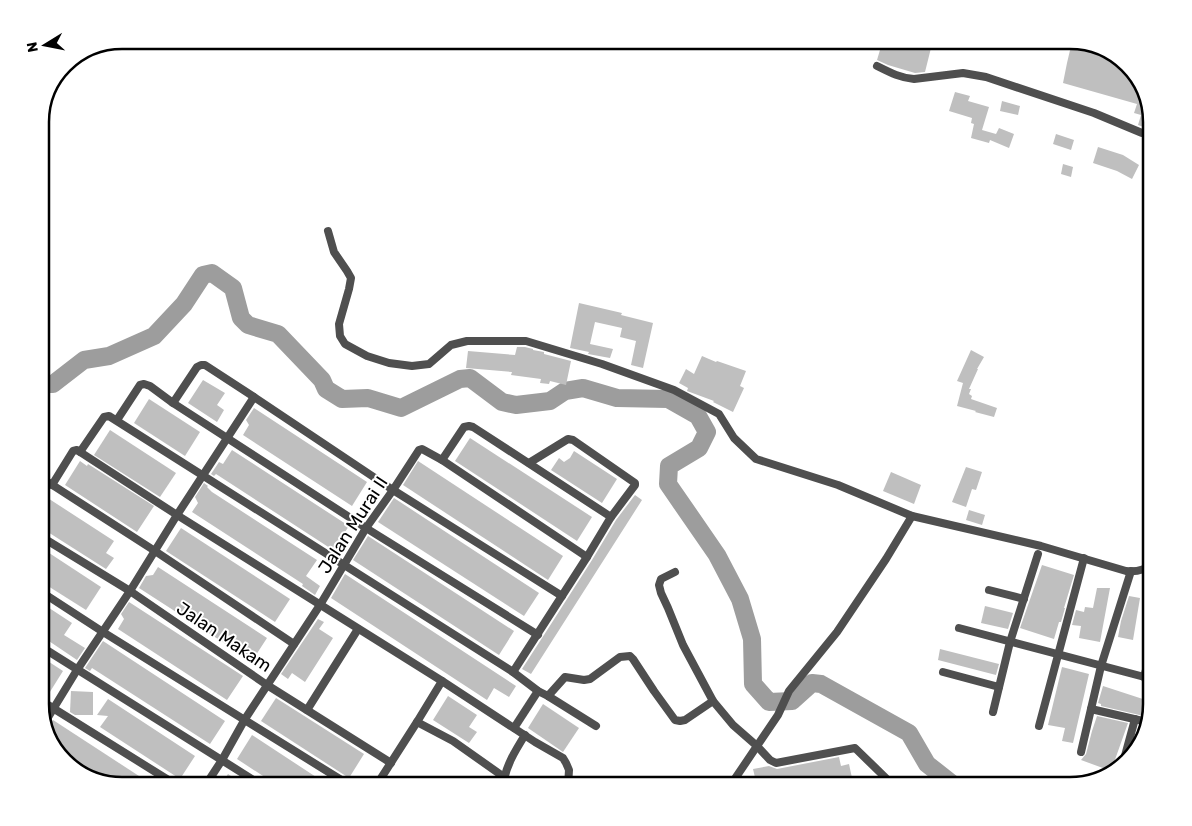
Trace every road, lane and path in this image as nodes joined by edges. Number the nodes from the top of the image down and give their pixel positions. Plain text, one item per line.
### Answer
1 (877, 66) dead end
2 (1143, 133) edge
3 (328, 231) dead end
4 (254, 396) junction
5 (174, 403) junction
6 (117, 420) junction
7 (227, 438) junction
8 (80, 452) junction
9 (442, 460) junction
10 (529, 463) junction
11 (202, 476) junction
12 (49, 483) edge
13 (52, 485) junction
14 (393, 490) junction
15 (177, 515) junction
16 (912, 516) junction
17 (611, 517) junction
18 (366, 528) junction
19 (49, 542) edge
20 (155, 551) junction
21 (1038, 554) dead end
22 (588, 557) junction
23 (1084, 558) junction
24 (343, 566) junction
25 (1143, 568) edge
26 (1131, 571) junction
27 (675, 572) dead end
28 (989, 590) dead end
29 (130, 591) junction
30 (562, 596) junction
31 (49, 597) edge
32 (1024, 599) junction
33 (320, 605) junction
34 (959, 628) dead end
35 (358, 629) junction
36 (103, 632) junction
37 (538, 635) junction
38 (1010, 642) junction
39 (294, 644) junction
40 (49, 652) edge
41 (1058, 654) junction
42 (1101, 666) junction
43 (77, 670) junction
44 (513, 672) junction
45 (943, 672) dead end
46 (1143, 677) edge
47 (442, 681) junction
48 (267, 685) junction
49 (999, 687) junction
50 (538, 691) junction
51 (548, 696) junction
52 (713, 702) junction
53 (49, 706) edge
54 (53, 709) junction
55 (1091, 709) junction
56 (307, 710) junction
57 (993, 712) dead end
58 (50, 715) edge
59 (245, 719) junction
60 (1135, 719) junction
61 (1141, 721) edge
62 (417, 722) junction
63 (596, 726) dead end
64 (1039, 726) dead end
65 (514, 728) junction
66 (525, 735) junction
67 (757, 746) junction
68 (1126, 750) edge
69 (1081, 752) dead end
70 (222, 760) junction
71 (391, 763) junction
72 (163, 777) edge
73 (211, 777) edge
74 (249, 777) edge
75 (336, 777) edge
76 (382, 777) edge
77 (504, 777) joint
78 (569, 777) edge
79 (736, 777) edge
80 (885, 777) edge

1 - 2 street
3 - 16 street
4 - 5 street
4 - 7 street
4 - 14 street
5 - 6 street
5 - 7 street
6 - 8 street
6 - 11 street
7 - 11 street
7 - 18 street
8 - 13 street
8 - 15 street
9 - 10 street
9 - 14 street, Jalan Murai II
9 - 22 street, Jalan Murai II
10 - 17 street
10 - 17 street
11 - 15 street
11 - 24 street
12 - 13 street
13 - 20 street
14 - 18 street, Jalan Murai II
14 - 30 street
15 - 20 street
15 - 33 street
16 - 23 street
16 - 67 street
17 - 22 street
18 - 24 street, Jalan Murai II
18 - 37 street
19 - 29 street, Jalan Makam
20 - 29 street
20 - 39 street
21 - 32 street
22 - 30 street
23 - 26 street
23 - 41 street
24 - 33 street, Jalan Murai II
24 - 44 street
25 - 26 street
26 - 42 street
27 - 52 street
28 - 32 street
29 - 36 street
29 - 48 street, Jalan Makam
30 - 37 street
31 - 36 street
32 - 38 street
33 - 35 street
33 - 39 street, Jalan Murai II
34 - 38 street
35 - 47 street
35 - 56 street
36 - 43 street
36 - 59 street
37 - 44 street
38 - 41 street
38 - 49 street
39 - 48 street, Jalan Murai II
40 - 43 street
41 - 42 street
41 - 64 street
42 - 46 street
42 - 55 street
43 - 54 street
43 - 70 street
44 - 50 street
45 - 49 street
47 - 62 street
47 - 65 street
48 - 56 street, Jalan Makam
48 - 59 street, Jalan Murai II
49 - 57 street
50 - 51 street
50 - 65 street
51 - 52 street
51 - 63 street
52 - 67 street
53 - 54 street
54 - 58 street
54 - 72 street
55 - 60 street
55 - 69 street
56 - 71 street, Jalan Makam
59 - 70 street, Jalan Murai II
59 - 75 street
60 - 61 street
60 - 68 street
62 - 71 street
62 - 77 street
65 - 66 street
66 - 77 street
66 - 78 street
67 - 79 street
67 - 80 street
70 - 73 street, Jalan Murai II
70 - 74 street
71 - 76 street

